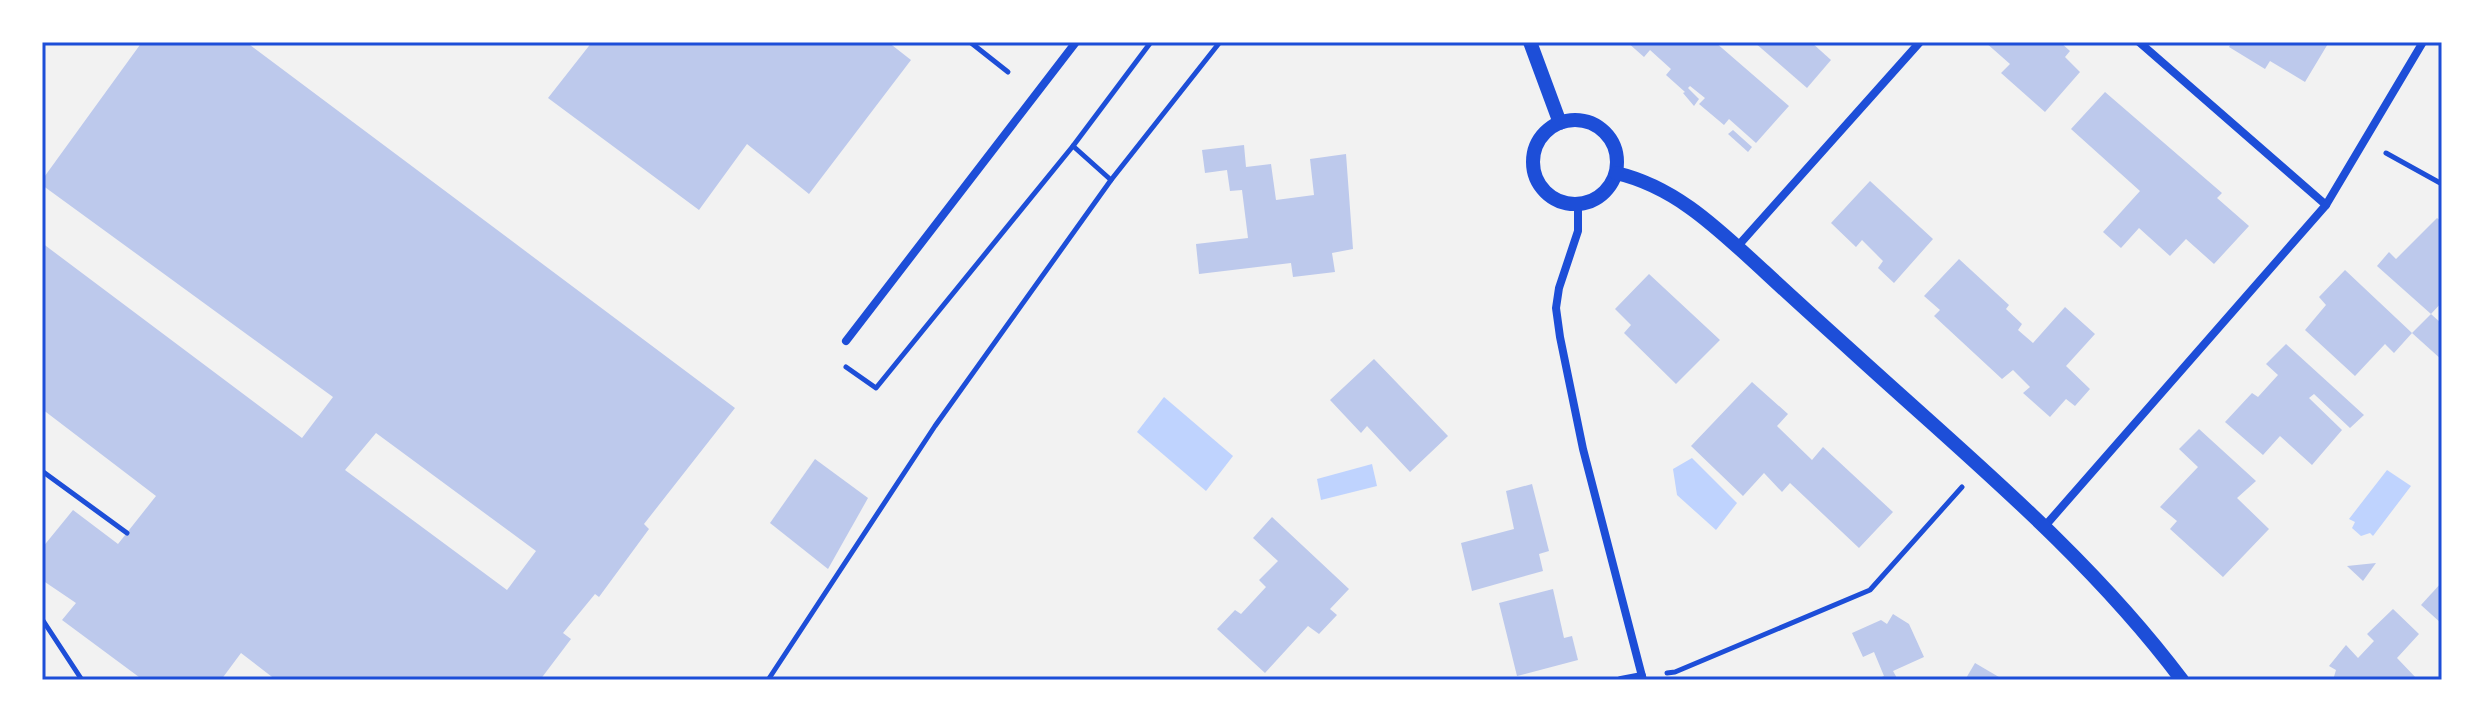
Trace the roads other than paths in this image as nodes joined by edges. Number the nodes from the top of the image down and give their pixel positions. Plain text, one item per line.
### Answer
1 (1076, 42) edge
2 (1530, 42) edge
3 (1920, 42) edge
4 (2139, 42) edge
5 (2423, 42) edge
6 (1560, 123) junction
7 (1616, 173) junction
8 (1578, 204) junction
9 (2326, 205) junction
10 (1737, 247) junction
11 (846, 341) road end
12 (2045, 526) junction
13 (1643, 678) edge
14 (1621, 680) edge
15 (2182, 680) edge

1 - 11 street
2 - 6 street
3 - 10 street
4 - 9 street
5 - 9 street
6 - 7 street
6 - 8 street
7 - 8 street
7 - 10 street
8 - 13 street
9 - 12 street
10 - 12 street
12 - 15 street
13 - 14 street

